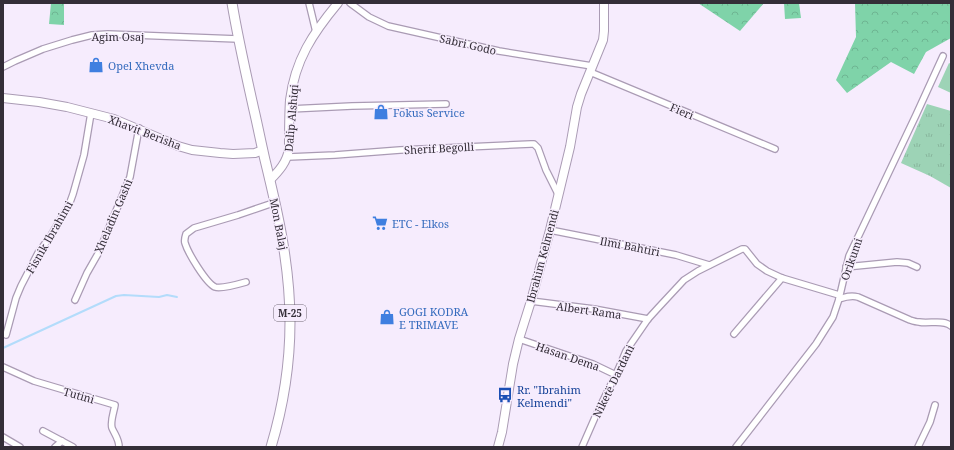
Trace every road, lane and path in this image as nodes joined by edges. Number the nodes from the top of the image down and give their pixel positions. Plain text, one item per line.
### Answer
1 (232, 3) edge
2 (309, 3) edge
3 (338, 3) edge
4 (350, 3) edge
5 (604, 3) edge
6 (316, 32) junction
7 (238, 39) junction
8 (943, 56) dead end
9 (3, 67) edge
10 (591, 69) junction
11 (3, 98) edge
12 (446, 104) dead end
13 (290, 109) junction
14 (91, 113) junction
15 (139, 128) junction
16 (774, 149) dead end
17 (263, 150) junction
18 (288, 156) junction
19 (270, 180) junction
20 (558, 194) junction
21 (276, 202) junction
22 (550, 230) junction
23 (709, 266) junction
24 (846, 267) junction
25 (917, 267) dead end
26 (782, 278) junction
27 (246, 282) dead end
28 (839, 297) junction
29 (75, 300) dead end
30 (530, 301) junction
31 (648, 319) junction
32 (951, 326) edge
33 (734, 334) dead end
34 (6, 335) dead end
35 (519, 339) junction
36 (3, 367) edge
37 (616, 375) junction
38 (935, 405) dead end
39 (43, 431) dead end
40 (3, 437) edge
41 (62, 441) junction
42 (20, 447) edge
43 (55, 447) edge
44 (73, 447) edge
45 (119, 447) edge
46 (271, 447) edge
47 (498, 447) edge
48 (582, 447) edge
49 (736, 447) edge
50 (918, 447) edge

1 - 7 main road, Mon Balaj / M-25
2 - 6 street
3 - 6 street, Dalip Alshiqi
4 - 10 street, Sabri Godo
5 - 10 street, Ibrahim Kelmendi
6 - 13 street, Dalip Alshiqi
7 - 9 street, Agim Osaj
7 - 17 main road, Mon Balaj / M-25
8 - 24 street, Orikumi
10 - 16 street, Fieri
10 - 20 street, Ibrahim Kelmendi
11 - 14 street, Xhavit Berisha
12 - 13 street
13 - 18 street, Dalip Alshiqi
14 - 15 street, Xhavit Berisha
14 - 34 street, Fisnik Ibrahimi
15 - 17 street, Xhavit Berisha
15 - 29 street, Xheladin Gashi
17 - 19 main road, Mon Balaj / M-25
18 - 19 street, Dalip Alshiqi
18 - 20 street, Sherif Begolli
19 - 21 main road, Mon Balaj / M-25
20 - 22 street, Ibrahim Kelmendi
21 - 27 street
21 - 46 main road, Mon Balaj / M-25
22 - 23 street, Ilmi Bahtiri
22 - 30 street, Ibrahim Kelmendi
23 - 26 street, Niketë Dardani
23 - 31 street, Niketë Dardani
24 - 25 street
24 - 28 street, Orikumi
26 - 28 street
26 - 33 street
28 - 32 street
28 - 49 street, Orikumi
30 - 31 street, Albert Rama
30 - 35 street, Ibrahim Kelmendi
31 - 37 street, Niketë Dardani
35 - 37 street, Hasan Dema
35 - 47 street, Ibrahim Kelmendi
36 - 45 street, Tutini
37 - 48 street, Niketë Dardani
38 - 50 street
39 - 41 street
40 - 42 street
41 - 43 street
41 - 44 street

